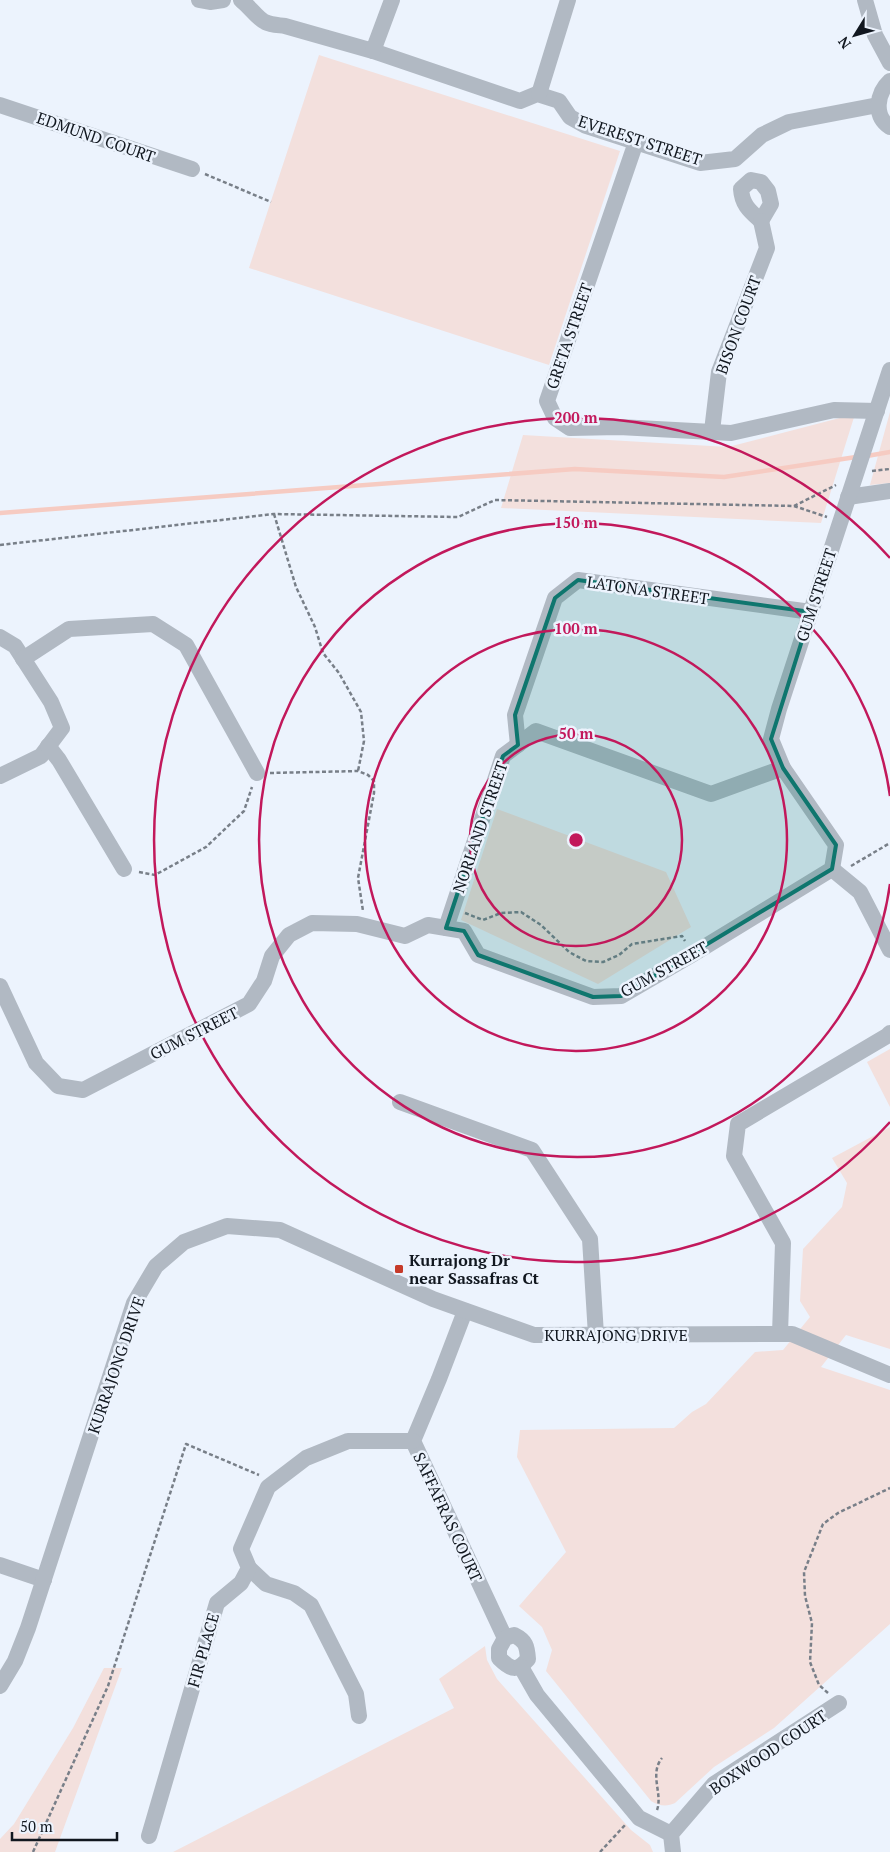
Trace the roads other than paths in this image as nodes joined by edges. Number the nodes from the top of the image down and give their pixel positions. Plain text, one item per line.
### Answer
1 (199, 0) edge
2 (223, 0) edge
3 (241, 0) edge
4 (392, 0) edge
5 (568, 0) edge
6 (865, 0) edge
7 (373, 51) junction
8 (890, 63) edge
9 (890, 81) edge
10 (540, 94) junction
11 (0, 105) edge
12 (878, 105) junction
13 (890, 127) edge
14 (636, 142) junction
15 (192, 169) road end
16 (761, 221) dead end
17 (890, 370) edge
18 (876, 411) junction
19 (712, 432) junction
20 (890, 491) edge
21 (848, 497) junction
22 (811, 612) junction
23 (0, 637) edge
24 (23, 659) junction
25 (518, 745) junction
26 (48, 746) junction
27 (783, 768) junction
28 (257, 773) road end
29 (0, 776) edge
30 (124, 870) road end
31 (836, 872) junction
32 (446, 928) junction
33 (890, 950) edge
34 (0, 986) edge
35 (890, 1032) edge
36 (400, 1102) dead end
37 (465, 1311) junction
38 (596, 1334) junction
39 (780, 1334) junction
40 (890, 1375) edge
41 (413, 1441) junction
42 (0, 1564) edge
43 (249, 1568) junction
44 (44, 1580) junction
45 (0, 1686) edge
46 (839, 1704) road end
47 (359, 1716) dead end
48 (671, 1834) junction
49 (149, 1836) dead end
50 (673, 1852) edge

1 - 2 street
3 - 7 street
4 - 7 street
5 - 10 street
6 - 8 street
7 - 10 street
9 - 12 street
10 - 14 street, EVEREST STREET
11 - 15 street, EDMUND COURT
12 - 13 street
12 - 14 street, EVEREST STREET
14 - 19 street, GRETA STREET
16 - 19 street, BISON COURT
17 - 18 street, GUM STREET
18 - 19 street, GRETA STREET
18 - 21 street, GUM STREET
20 - 21 street
21 - 22 street, GUM STREET
22 - 25 street, LATONA STREET
22 - 27 street, GUM STREET
23 - 24 street
24 - 26 street
24 - 28 street
25 - 27 street, NORLAND STREET
25 - 32 street, NORLAND STREET
26 - 29 street
26 - 30 street
27 - 31 street, GUM STREET
31 - 32 street, GUM STREET
31 - 33 street
32 - 34 street, GUM STREET
35 - 39 street
36 - 38 street
37 - 38 street, KURRAJONG DRIVE
37 - 41 street, SAFFAFRAS COURT
37 - 44 street, KURRAJONG DRIVE
38 - 39 street, KURRAJONG DRIVE
39 - 40 street, KURRAJONG DRIVE
41 - 43 street
41 - 48 street, SAFFAFRAS COURT
42 - 44 street
43 - 47 street
43 - 49 street, FIR PLACE
44 - 45 street, KURRAJONG DRIVE
46 - 48 street, BOXWOOD COURT
48 - 50 street

